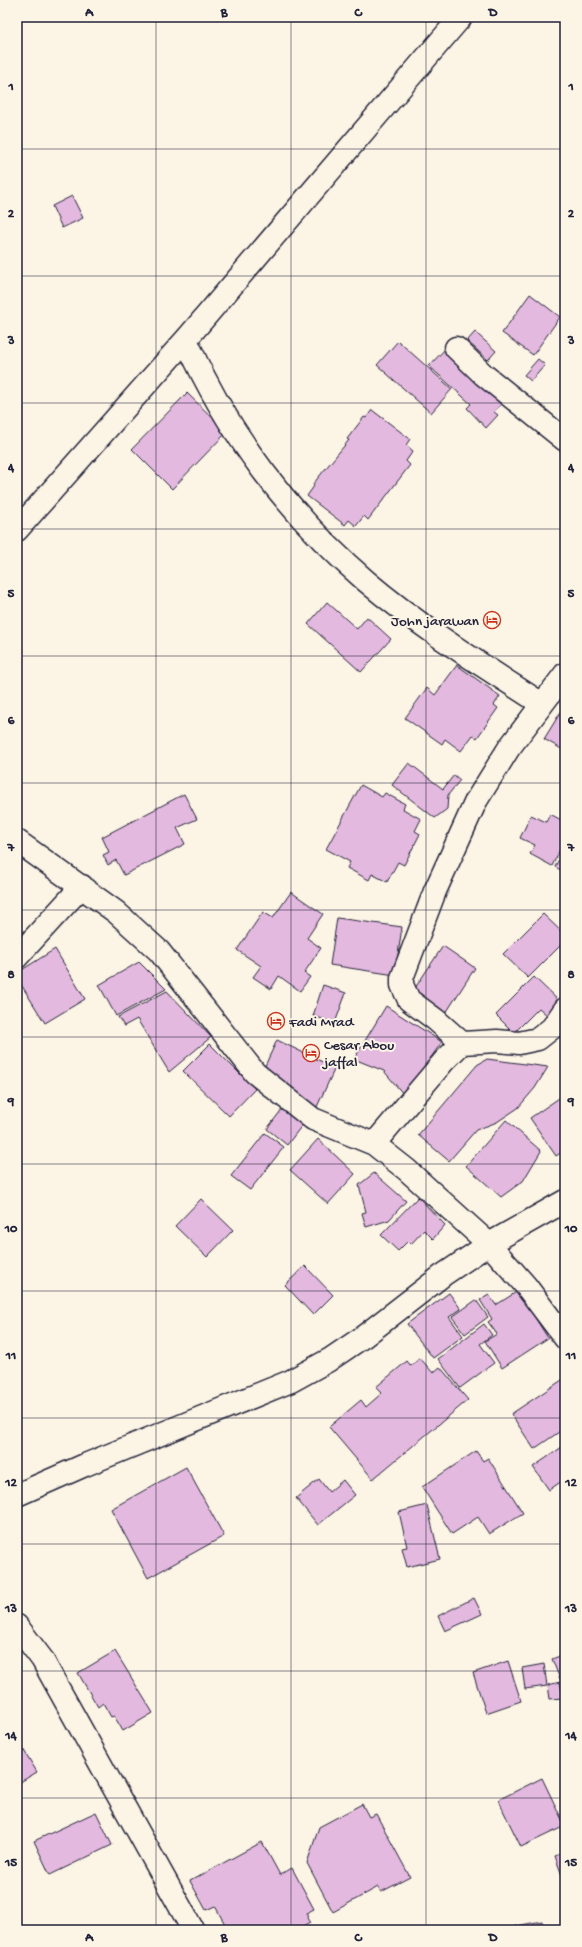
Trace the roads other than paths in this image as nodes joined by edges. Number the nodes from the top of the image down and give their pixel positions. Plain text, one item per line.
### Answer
1 (461, 17) edge
2 (186, 340) junction
3 (456, 348) dead end
4 (565, 440) edge
5 (17, 530) edge
6 (565, 674) edge
7 (542, 704) junction
8 (17, 841) edge
9 (82, 886) junction
10 (17, 957) edge
11 (565, 1009) edge
12 (462, 1043) junction
13 (374, 1144) junction
14 (565, 1201) edge
15 (489, 1244) junction
16 (565, 1338) edge
17 (17, 1495) edge
18 (17, 1626) edge
19 (193, 1930) edge

1 - 2 street
2 - 5 street
2 - 7 street
3 - 4 street
6 - 7 street
7 - 12 street
8 - 9 street
9 - 10 street
9 - 13 street
11 - 12 street
12 - 13 street
13 - 15 street
14 - 15 street
15 - 16 street
15 - 17 street
18 - 19 street

